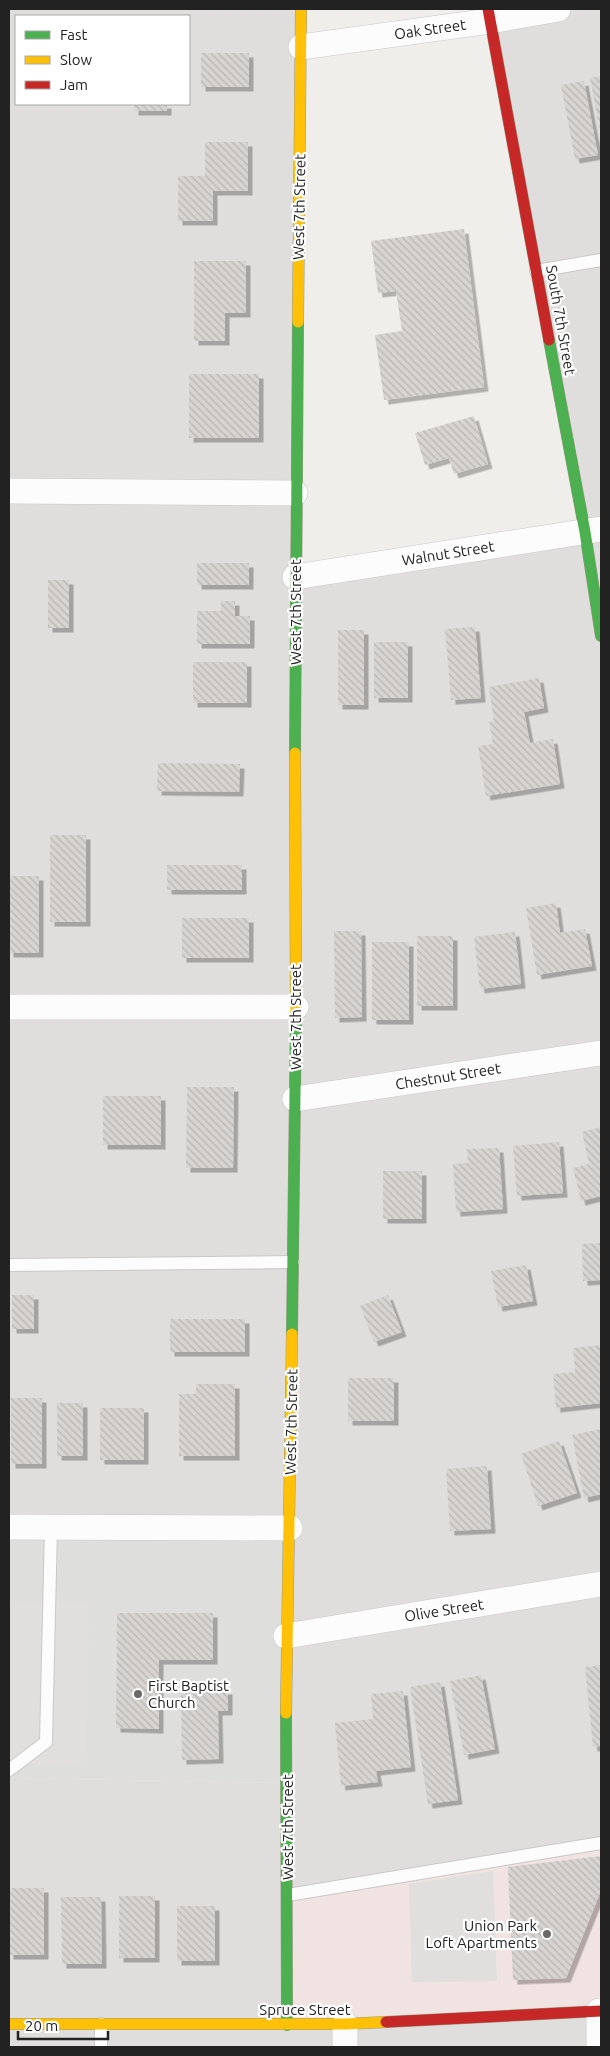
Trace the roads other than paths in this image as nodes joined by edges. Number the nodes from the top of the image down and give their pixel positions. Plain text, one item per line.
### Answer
1 (301, 9) edge
2 (558, 9) edge
3 (489, 15) edge
4 (301, 46) junction
5 (601, 260) edge
6 (536, 271) junction
7 (9, 491) edge
8 (296, 493) junction
9 (593, 530) edge
10 (295, 577) junction
11 (601, 636) edge
12 (9, 1007) edge
13 (296, 1007) junction
14 (601, 1053) edge
15 (295, 1099) junction
16 (293, 1262) junction
17 (9, 1264) edge
18 (9, 1527) edge
19 (51, 1527) junction
20 (290, 1528) junction
21 (601, 1584) edge
22 (286, 1636) junction
23 (9, 1770) edge
24 (601, 1843) edge
25 (288, 1895) junction
26 (601, 2009) edge
27 (9, 2024) edge
28 (102, 2024) junction
29 (286, 2025) junction
30 (345, 2036) edge
31 (102, 2047) edge
32 (599, 2047) edge

1 - 4 street, West 7th Street
2 - 3 street, Oak Street
3 - 4 street, Oak Street
3 - 6 street, South 7th Street
4 - 8 street, West 7th Street
5 - 6 lane
6 - 9 street, South 7th Street
7 - 8 street
8 - 10 street, West 7th Street
9 - 10 street, Walnut Street
9 - 11 street, South 7th Street
10 - 13 street, West 7th Street
12 - 13 street
13 - 15 street, West 7th Street
14 - 15 street, Chestnut Street
15 - 16 street, West 7th Street
16 - 17 lane
16 - 20 street, West 7th Street
18 - 19 street
19 - 20 street
19 - 23 lane
20 - 22 street, West 7th Street
21 - 22 street, Olive Street
22 - 25 street, West 7th Street
24 - 25 lane
25 - 29 street, West 7th Street
26 - 30 street, Spruce Street
26 - 32 street
27 - 28 street, Spruce Street
28 - 29 street, Spruce Street
28 - 31 lane
29 - 30 street, Spruce Street

